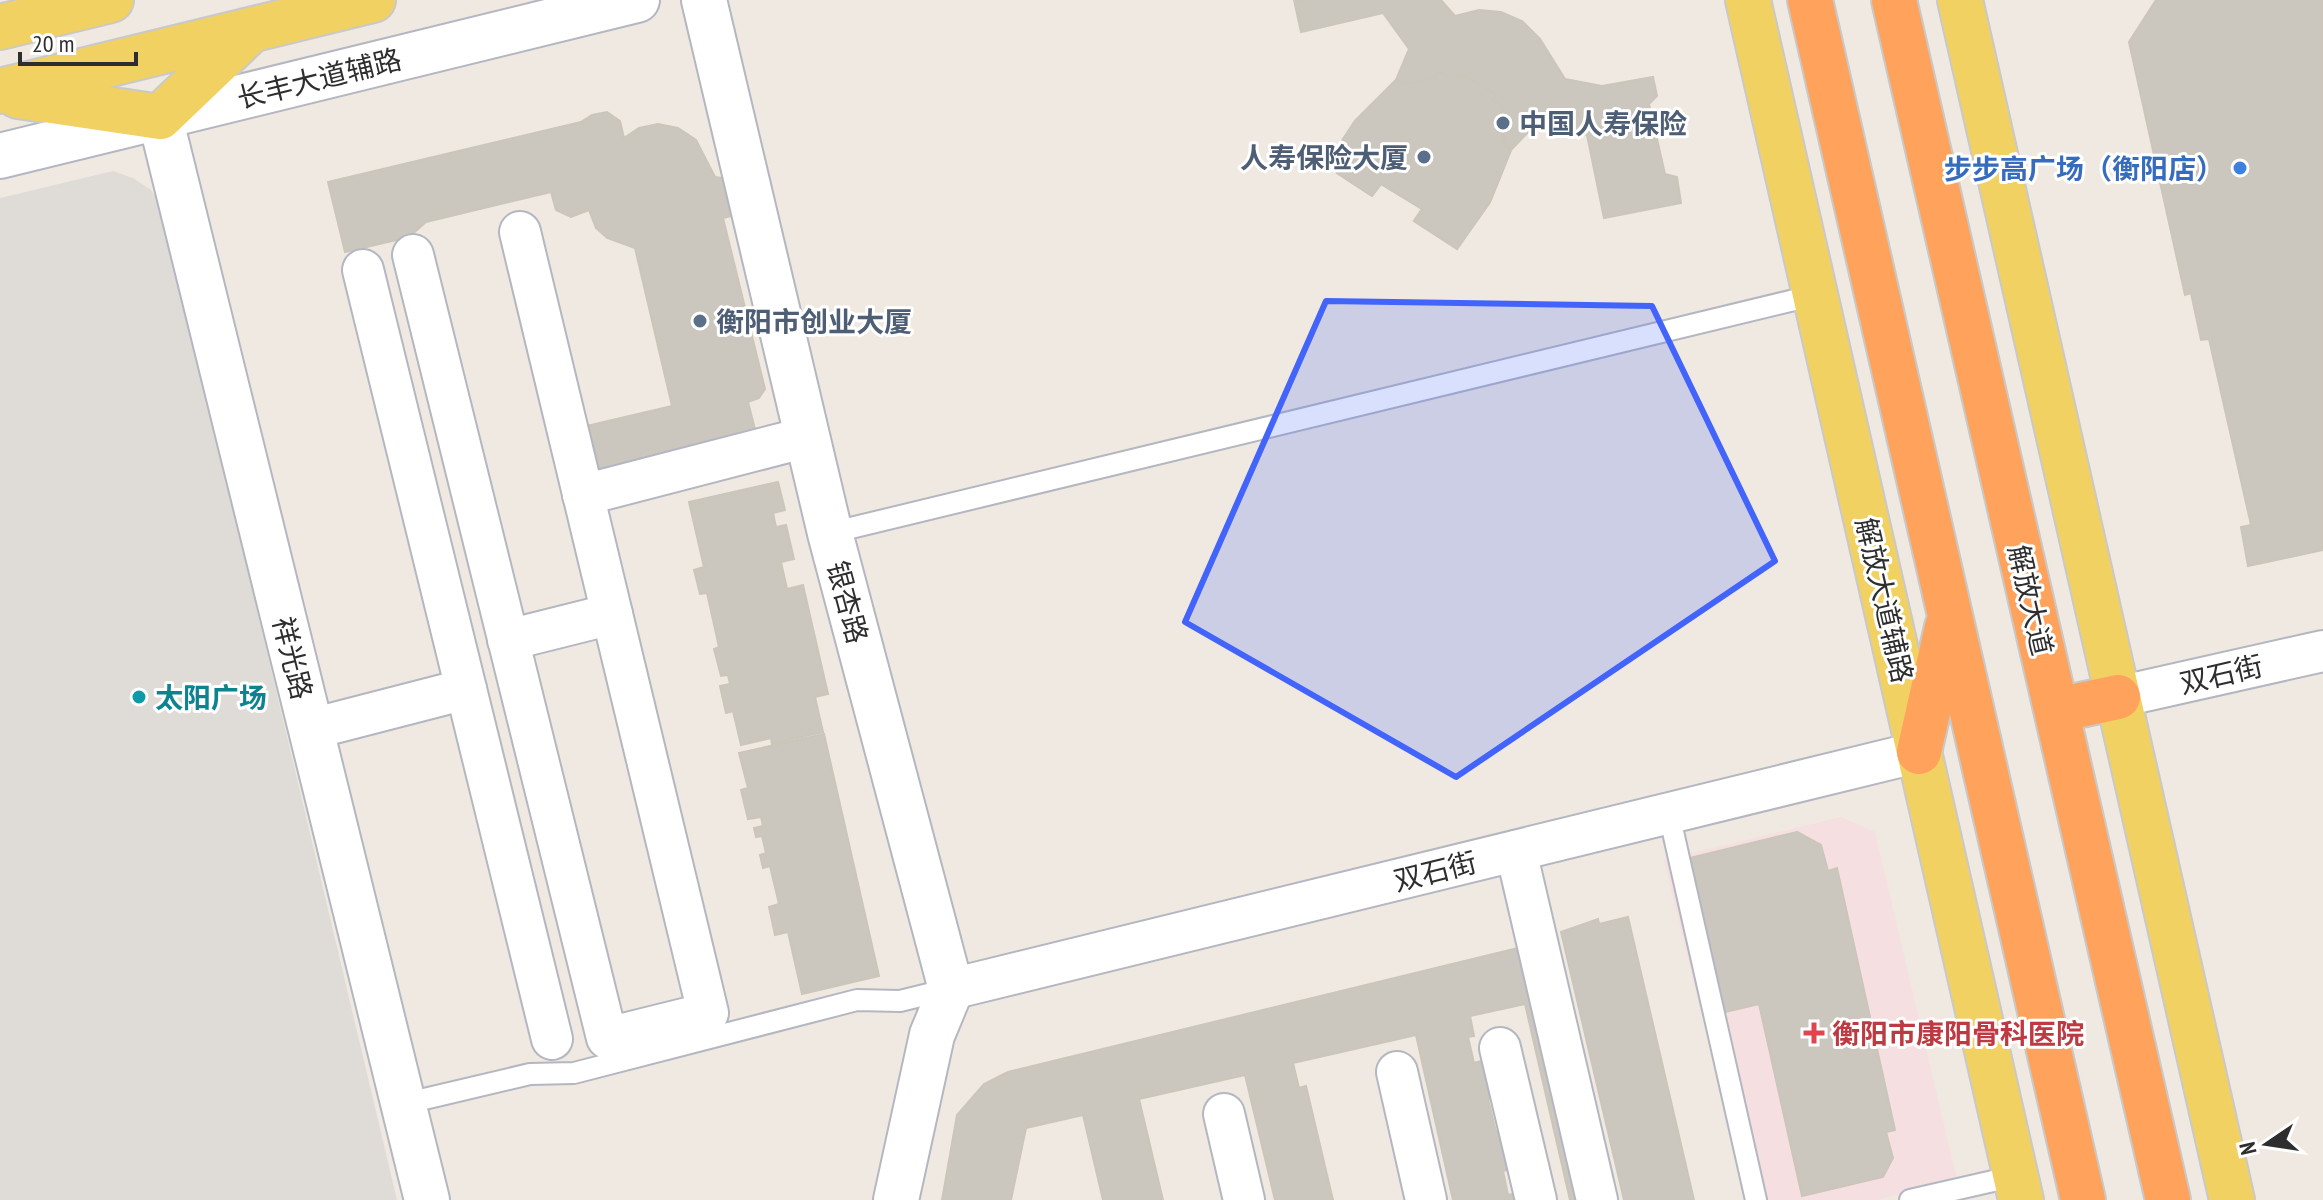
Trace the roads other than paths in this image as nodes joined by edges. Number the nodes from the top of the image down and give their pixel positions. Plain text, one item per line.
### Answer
1 (111, 0) edge
2 (373, 0) edge
3 (637, 0) edge
4 (704, 0) edge
5 (1748, 0) edge
6 (1810, 0) edge
7 (1894, 0) edge
8 (1960, 0) edge
9 (0, 27) edge
10 (251, 30) junction
11 (0, 92) edge
12 (160, 117) junction
13 (0, 156) edge
14 (520, 232) dead end
15 (413, 255) dead end
16 (363, 270) dead end
17 (1815, 295) junction
18 (807, 437) junction
19 (583, 495) junction
20 (830, 533) junction
21 (1950, 613) junction
22 (612, 614) junction
23 (508, 640) junction
24 (2323, 651) edge
25 (466, 689) junction
26 (2118, 697) junction
27 (2057, 710) junction
28 (311, 729) junction
29 (1919, 752) junction
30 (1669, 814) junction
31 (1516, 851) junction
32 (951, 989) junction
33 (552, 1039) dead end
34 (1500, 1048) dead end
35 (1397, 1072) dead end
36 (403, 1104) junction
37 (1224, 1114) dead end
38 (2018, 1188) edge
39 (427, 1200) edge
40 (896, 1200) edge
41 (1244, 1200) edge
42 (1426, 1200) edge
43 (1536, 1200) edge
44 (1597, 1200) edge
45 (1756, 1200) edge
46 (1910, 1200) edge
47 (2083, 1200) edge
48 (2168, 1200) edge
49 (2232, 1200) edge

1 - 9 main road
2 - 10 main road
3 - 12 street, 长丰大道辅路
4 - 18 street, 银杏路
5 - 17 main road, 解放大道辅路
6 - 21 highway
7 - 27 highway, 解放大道
8 - 26 main road
10 - 11 main road
10 - 12 main road
11 - 12 main road
12 - 13 street, 长丰大道辅路
12 - 28 street, 祥光路
14 - 19 street
15 - 23 street
16 - 25 street
17 - 20 lane
17 - 29 main road, 解放大道辅路
18 - 19 street
18 - 20 street, 银杏路
19 - 22 street
20 - 32 street, 银杏路
21 - 29 highway
21 - 47 highway
22 - 23 street
22 - 23 street
24 - 26 street, 双石街
25 - 28 street
25 - 33 street
26 - 27 highway
26 - 49 main road
27 - 48 highway, 解放大道
28 - 36 street, 祥光路
29 - 30 street, 双石街
29 - 38 main road, 解放大道辅路
30 - 31 street, 双石街
30 - 45 lane
31 - 32 street, 双石街
31 - 44 street
32 - 36 lane
32 - 40 street
34 - 43 street
35 - 42 street
36 - 39 street, 祥光路
37 - 41 street
38 - 46 lane

